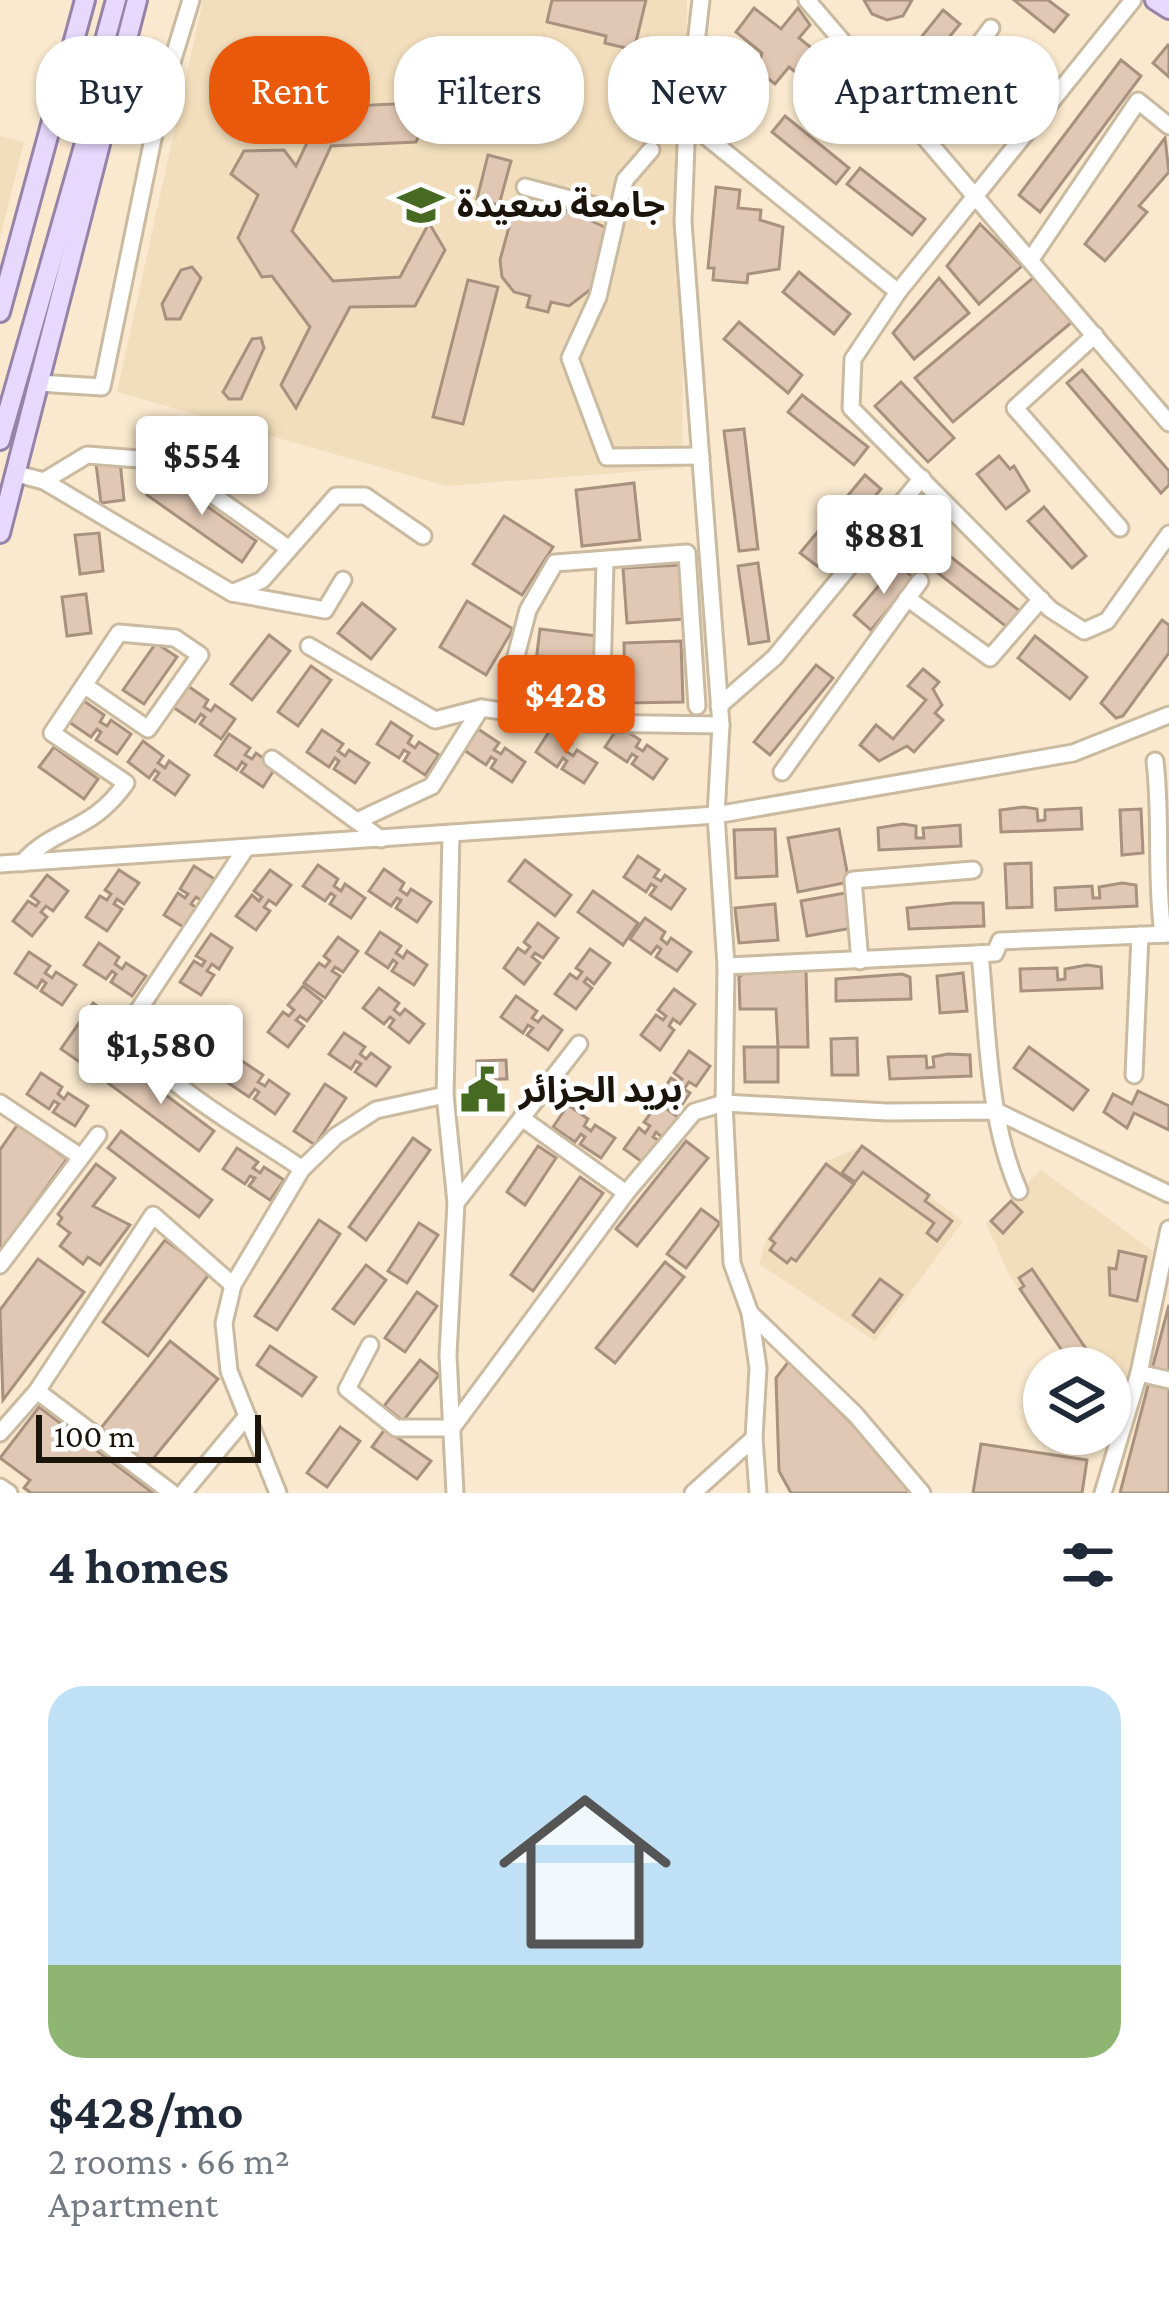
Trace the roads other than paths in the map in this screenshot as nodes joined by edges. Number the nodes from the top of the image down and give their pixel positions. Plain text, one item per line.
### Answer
1 (85, 0) edge
2 (116, 0) edge
3 (126, 0) edge
4 (137, 0) edge
5 (148, 0) edge
6 (191, 0) edge
7 (701, 0) edge
8 (807, 0) edge
9 (1133, 0) edge
10 (1155, 0) edge
11 (1169, 9) edge
12 (991, 28) dead end
13 (697, 36) edge
14 (839, 36) edge
15 (985, 36) edge
16 (1169, 127) edge
17 (686, 144) edge
18 (715, 144) edge
19 (934, 144) edge
20 (652, 150) dead end
21 (525, 187) dead end
22 (977, 194) junction
23 (619, 212) junction
24 (1031, 259) junction
25 (898, 292) junction
26 (39, 299) junction
27 (60, 302) junction
28 (0, 312) edge
29 (1096, 335) junction
30 (38, 383) junction
31 (1169, 423) edge
32 (0, 440) edge
33 (701, 456) junction
34 (17, 474) junction
35 (922, 478) junction
36 (44, 482) junction
37 (1120, 528) dead end
38 (0, 533) edge
39 (1169, 534) edge
40 (423, 536) dead end
41 (288, 548) junction
42 (605, 561) junction
43 (343, 580) dead end
44 (920, 580) dead end
45 (232, 593) junction
46 (907, 598) junction
47 (1041, 599) junction
48 (309, 646) dead end
49 (508, 683) dead end
50 (84, 685) junction
51 (697, 706) dead end
52 (719, 706) junction
53 (481, 708) junction
54 (1169, 715) edge
55 (601, 723) junction
56 (721, 725) junction
57 (272, 759) dead end
58 (1154, 761) dead end
59 (782, 772) dead end
60 (716, 815) junction
61 (356, 821) junction
62 (451, 835) junction
63 (381, 839) junction
64 (246, 848) junction
65 (7, 865) edge
66 (973, 871) dead end
67 (1166, 934) edge
68 (1140, 935) junction
69 (980, 954) junction
70 (860, 962) junction
71 (726, 966) junction
72 (579, 1044) dead end
73 (1134, 1075) dead end
74 (445, 1095) junction
75 (724, 1103) junction
76 (996, 1111) junction
77 (3, 1112) edge
78 (523, 1119) junction
79 (98, 1135) dead end
80 (81, 1157) junction
81 (302, 1168) junction
82 (1019, 1191) dead end
83 (626, 1193) junction
84 (1169, 1195) edge
85 (456, 1203) junction
86 (1169, 1229) edge
87 (0, 1265) edge
88 (233, 1285) junction
89 (750, 1313) junction
90 (370, 1345) dead end
91 (1138, 1373) junction
92 (1169, 1380) edge
93 (37, 1391) junction
94 (247, 1416) junction
95 (2, 1427) edge
96 (452, 1428) junction
97 (754, 1438) junction
98 (0, 1486) edge
99 (761, 1492) edge
100 (9, 1493) edge
101 (172, 1493) edge
102 (183, 1493) edge
103 (278, 1493) edge
104 (455, 1493) edge
105 (693, 1493) edge
106 (922, 1493) edge
107 (1103, 1493) edge

1 - 28 main road
2 - 26 main road
3 - 26 main road
4 - 27 main road
5 - 27 main road
6 - 30 street
7 - 13 street
8 - 14 street
9 - 22 street
10 - 11 main road
12 - 15 street
16 - 24 street
17 - 33 street
18 - 25 street
19 - 22 street
20 - 23 street
21 - 23 street
22 - 24 street
22 - 25 street
23 - 33 street
24 - 29 street
25 - 35 street
26 - 32 main road
27 - 30 main road
29 - 31 street
29 - 37 street
30 - 34 main road
33 - 52 street
34 - 36 street
34 - 38 main road
35 - 47 street
35 - 52 street
36 - 41 street
36 - 45 street
39 - 47 street
40 - 41 street
41 - 45 street
42 - 49 street
42 - 51 street
42 - 55 street
43 - 45 street
44 - 46 street
46 - 47 street
46 - 59 street
48 - 53 street
50 - 50 street
50 - 65 street
52 - 56 street
53 - 55 street
53 - 61 street
54 - 60 street
55 - 56 street
56 - 60 street
57 - 61 street
58 - 67 street
60 - 62 street
60 - 71 street
61 - 63 street
62 - 63 street
62 - 74 street
63 - 64 street
64 - 65 street
64 - 81 street
66 - 70 street
67 - 68 street
68 - 69 street
68 - 73 street
69 - 70 street
69 - 76 street
70 - 71 street
71 - 75 street
72 - 78 street
74 - 81 street
74 - 85 street
75 - 76 street
75 - 83 street
75 - 89 street
76 - 82 street
76 - 84 street
77 - 80 street
78 - 83 street
78 - 85 street
79 - 80 street
80 - 87 street
81 - 88 street
83 - 96 street
85 - 96 street
86 - 91 street
88 - 93 street
88 - 94 street
89 - 97 street
89 - 106 street
90 - 96 street
91 - 92 street
91 - 107 street
93 - 95 street
93 - 101 street
94 - 102 street
94 - 103 street
96 - 104 street
97 - 99 street
97 - 105 street
98 - 100 street

